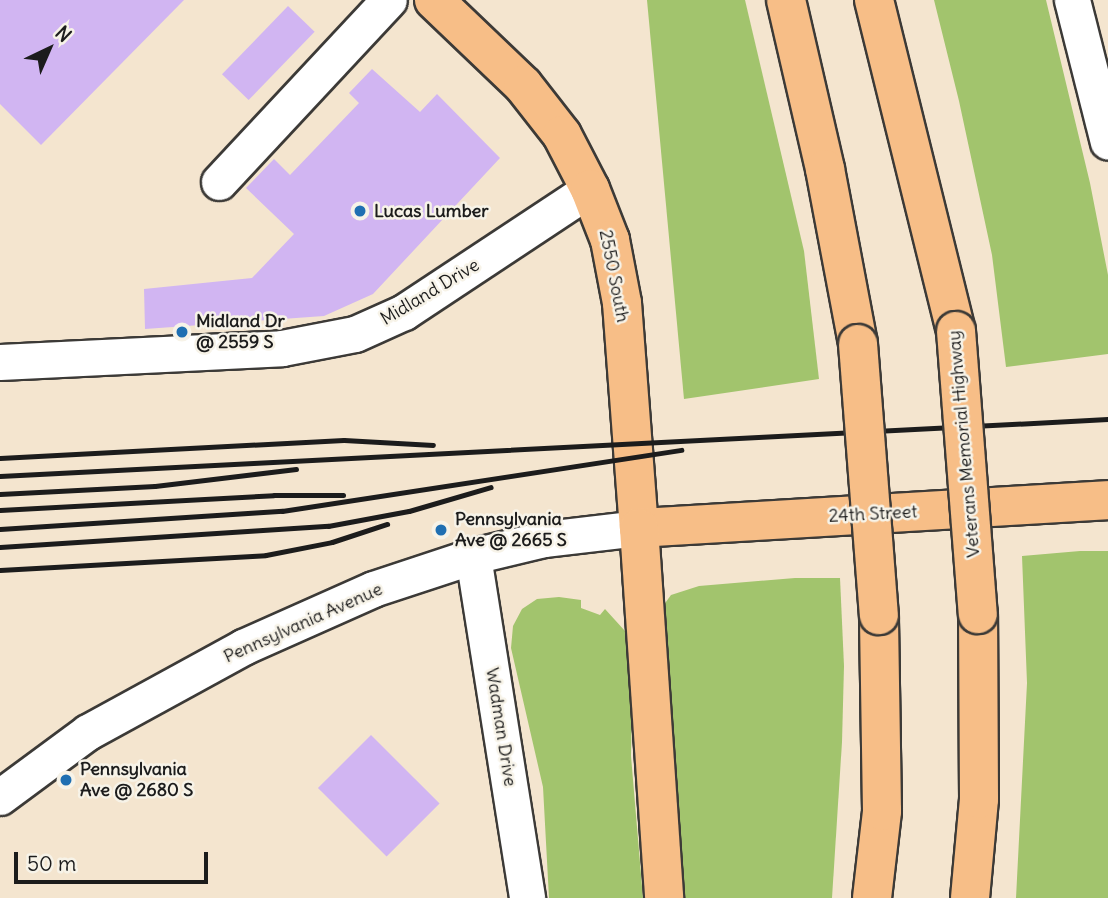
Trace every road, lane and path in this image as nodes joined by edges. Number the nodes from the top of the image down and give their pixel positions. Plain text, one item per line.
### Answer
1 (389, 0) edge
2 (434, 0) edge
3 (786, 0) edge
4 (874, 0) edge
5 (1072, 0) edge
6 (1108, 142) edge
7 (219, 182) dead end
8 (590, 189) junction
9 (0, 362) edge
10 (1108, 500) edge
11 (639, 528) junction
12 (473, 556) junction
13 (0, 797) edge
14 (527, 898) edge
15 (664, 898) edge
16 (872, 898) edge
17 (970, 898) edge

1 - 7 street
2 - 8 main road, 2550 South
3 - 16 main road, bridge
4 - 17 main road, Veterans Memorial Highway, bridge
5 - 6 street
8 - 9 street, Midland Drive
8 - 11 main road, 2550 South
10 - 11 main road, 24th Street
11 - 12 street, Pennsylvania Avenue
11 - 15 main road, 2550 South
12 - 13 street, Pennsylvania Avenue
12 - 14 street, Wadman Drive

